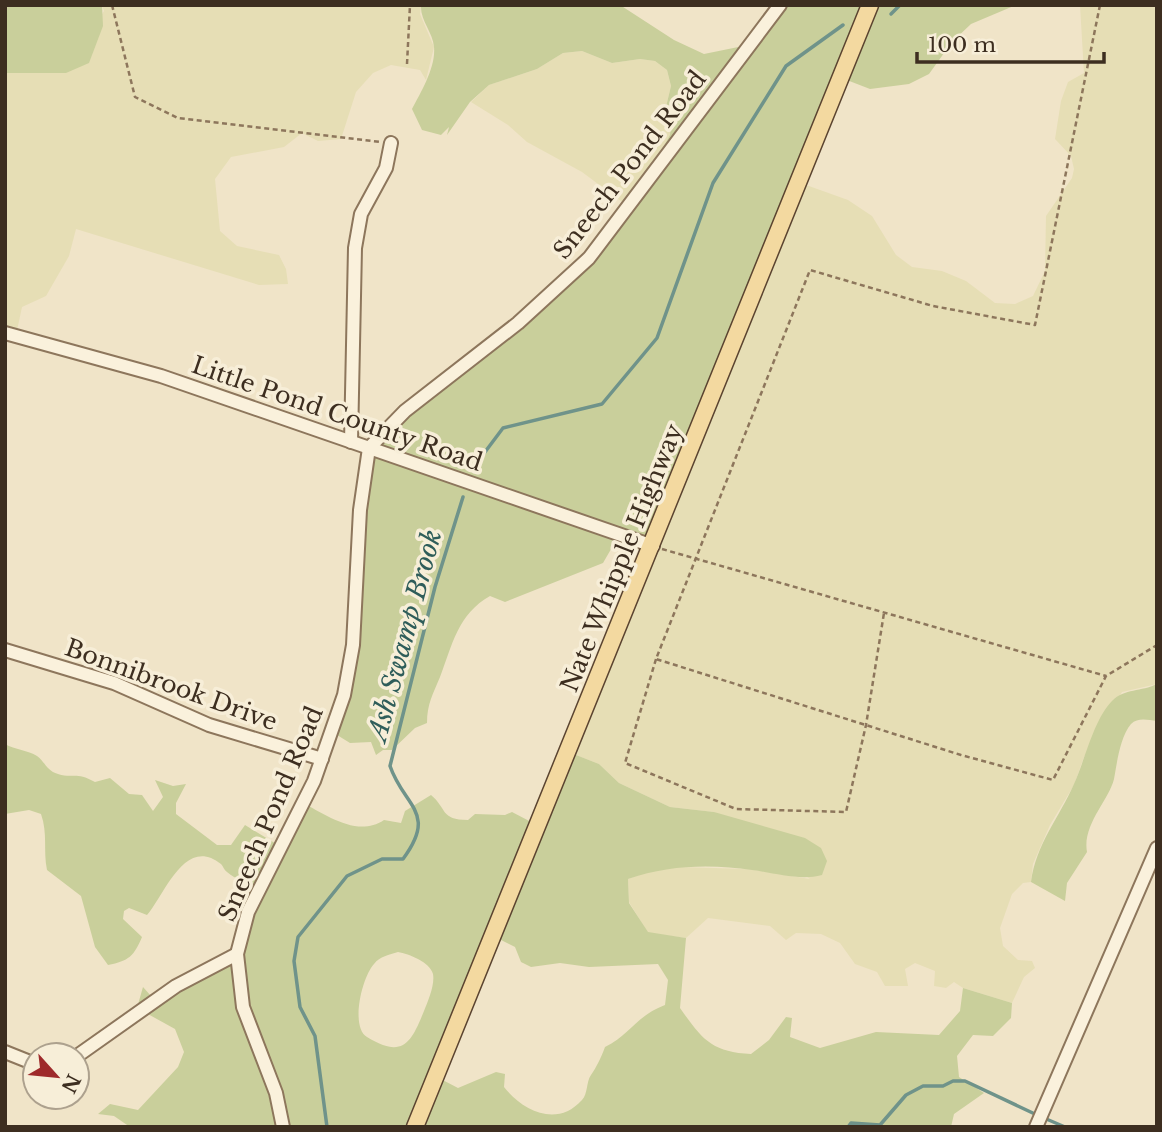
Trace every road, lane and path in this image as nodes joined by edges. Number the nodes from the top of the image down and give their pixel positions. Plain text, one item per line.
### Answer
1 (112, 5) edge
2 (410, 5) edge
3 (780, 5) edge
4 (870, 5) edge
5 (1100, 5) edge
6 (407, 64) dead end
7 (391, 143) joint
8 (5, 333) edge
9 (351, 442) junction
10 (369, 448) junction
11 (653, 546) junction
12 (694, 559) junction
13 (884, 612) junction
14 (1156, 647) edge
15 (5, 650) edge
16 (656, 659) junction
17 (1106, 676) junction
18 (866, 725) junction
19 (322, 759) junction
20 (1157, 848) edge
21 (237, 954) junction
22 (91, 1046) edge
23 (1038, 1121) edge
24 (283, 1127) edge
25 (415, 1127) edge

1 - 7 path
2 - 6 path
3 - 10 street, Sneech Pond Road
4 - 11 main road, Nate Whipple Highway
5 - 12 path
7 - 9 street
8 - 9 street, Little Pond County Road
9 - 10 street, Little Pond County Road
10 - 11 street, Little Pond County Road
10 - 19 street, Sneech Pond Road
11 - 12 path
11 - 25 main road, Nate Whipple Highway
12 - 13 path
12 - 16 path
13 - 17 path
13 - 18 path
14 - 17 path
15 - 19 street, Bonnibrook Drive
16 - 18 path
16 - 18 path
17 - 18 path
19 - 21 street, Sneech Pond Road
20 - 23 street
21 - 22 street
21 - 24 street, Sneech Pond Road

